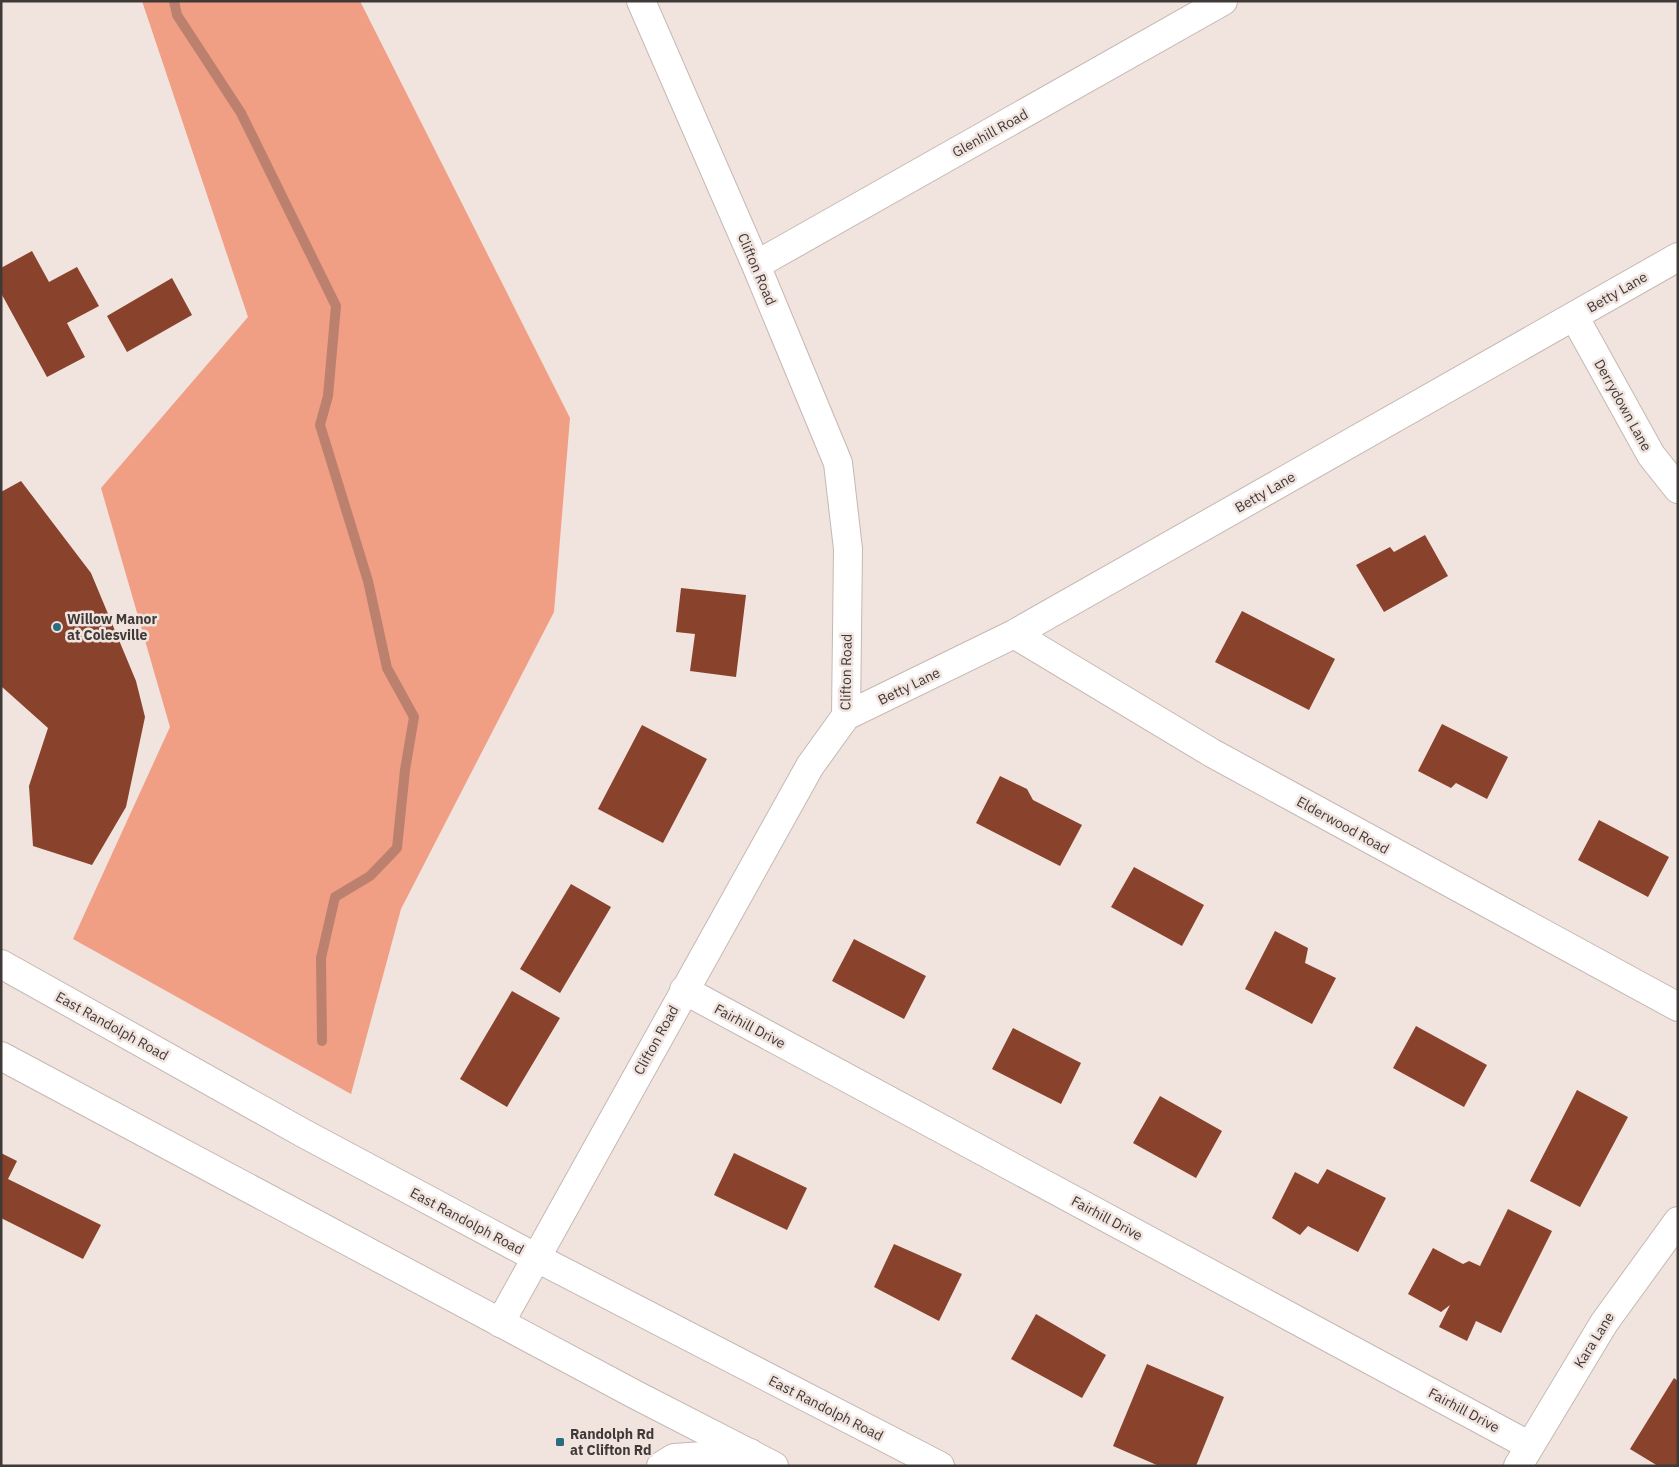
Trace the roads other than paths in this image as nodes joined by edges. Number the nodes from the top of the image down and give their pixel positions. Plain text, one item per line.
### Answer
1 (640, 1) edge
2 (1223, 1) edge
3 (1678, 257) edge
4 (756, 265) junction
5 (1574, 316) junction
6 (1678, 489) edge
7 (1014, 634) junction
8 (846, 716) junction
9 (1, 964) edge
10 (684, 990) junction
11 (1678, 1007) edge
12 (1, 1056) edge
13 (1678, 1221) edge
14 (535, 1257) junction
15 (500, 1322) junction
16 (750, 1453) junction
17 (1524, 1456) edge
18 (661, 1466) edge
19 (774, 1466) edge
20 (940, 1466) edge

1 - 4 street, Clifton Road
2 - 4 street, Glenhill Road
3 - 5 street, Betty Lane
4 - 8 street, Clifton Road
5 - 6 street, Derrydown Lane
5 - 7 street, Betty Lane
7 - 8 street, Betty Lane
7 - 11 street, Elderwood Road
8 - 10 street, Clifton Road
9 - 14 street, East Randolph Road
10 - 14 street, Clifton Road
10 - 17 street, Fairhill Drive
12 - 15 street
13 - 17 street, Kara Lane
14 - 15 street, Clifton Road
14 - 20 street, East Randolph Road
15 - 16 street
16 - 18 street
16 - 19 street

